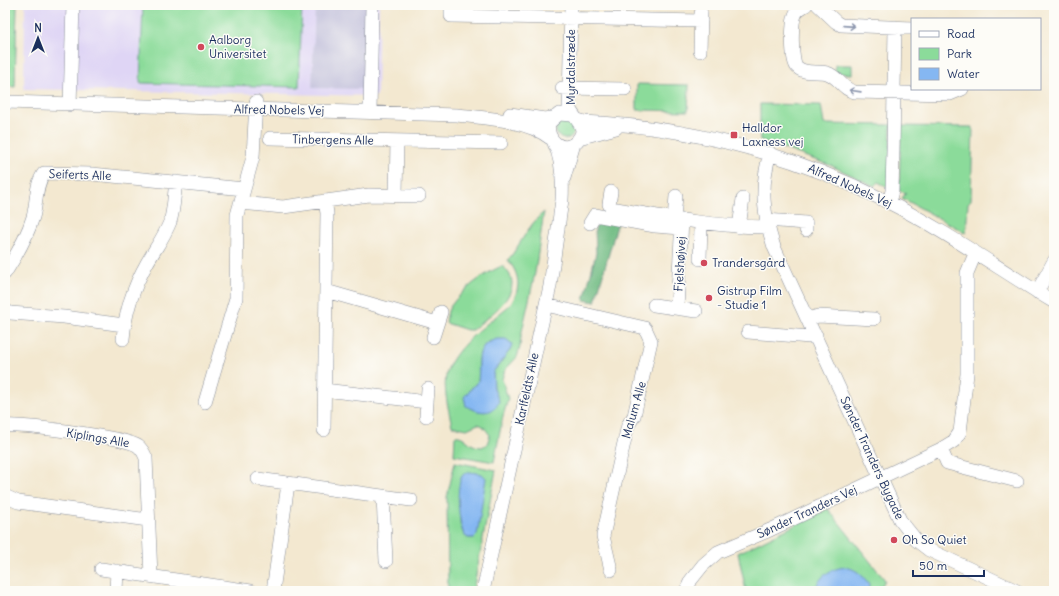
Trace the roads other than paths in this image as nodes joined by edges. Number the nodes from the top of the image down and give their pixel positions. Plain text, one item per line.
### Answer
1 (73, 5) edge
2 (372, 5) edge
3 (451, 5) edge
4 (564, 5) edge
5 (571, 5) edge
6 (806, 5) edge
7 (818, 5) edge
8 (567, 19) junction
9 (895, 27) junction
10 (911, 28) edge
11 (700, 51) dead end
12 (566, 88) junction
13 (625, 89) dead end
14 (960, 90) edge
15 (894, 93) junction
16 (5, 94) edge
17 (70, 101) junction
18 (5, 102) edge
19 (256, 106) junction
20 (370, 108) junction
21 (555, 116) junction
22 (575, 117) junction
23 (625, 125) junction
24 (270, 138) dead end
25 (552, 140) junction
26 (397, 141) junction
27 (577, 141) junction
28 (501, 144) dead end
29 (770, 153) junction
30 (176, 182) junction
31 (562, 186) junction
32 (244, 190) junction
33 (611, 192) dead end
34 (396, 195) junction
35 (419, 196) dead end
36 (676, 196) dead end
37 (742, 199) dead end
38 (325, 201) junction
39 (889, 202) junction
40 (241, 203) junction
41 (679, 222) junction
42 (590, 223) dead end
43 (701, 223) junction
44 (767, 224) junction
45 (739, 227) junction
46 (806, 230) dead end
47 (975, 254) junction
48 (700, 259) dead end
49 (1054, 261) edge
50 (5, 273) edge
51 (326, 291) junction
52 (1037, 292) junction
53 (1054, 302) edge
54 (546, 305) junction
55 (654, 305) dead end
56 (677, 308) junction
57 (5, 310) edge
58 (696, 311) dead end
59 (808, 319) junction
60 (874, 319) dead end
61 (124, 324) junction
62 (748, 332) dead end
63 (816, 335) junction
64 (433, 337) dead end
65 (122, 339) dead end
66 (324, 390) junction
67 (205, 402) dead end
68 (426, 416) dead end
69 (5, 426) edge
70 (324, 430) dead end
71 (941, 449) junction
72 (881, 478) junction
73 (258, 479) dead end
74 (1017, 481) dead end
75 (288, 484) junction
76 (5, 496) edge
77 (384, 497) junction
78 (411, 500) dead end
79 (148, 520) junction
80 (386, 561) dead end
81 (101, 569) dead end
82 (610, 570) dead end
83 (117, 571) junction
84 (151, 576) junction
85 (994, 585) edge
86 (116, 591) edge
87 (250, 591) edge
88 (273, 591) edge
89 (483, 591) edge
90 (686, 591) edge
91 (1017, 591) edge

1 - 17 street
2 - 20 street
3 - 8 street, Myrdalstræde
4 - 8 street, Myrdalstræde
5 - 8 street, Myrdalstræde
15 -> 6 street
7 -> 9 street
8 - 11 street, Myrdalstræde
8 - 12 street, Myrdalstræde
9 - 10 street
9 - 15 street
12 - 13 street
12 - 21 street, Myrdalstræde
12 - 22 street, Myrdalstræde
14 - 15 street
15 - 39 street
16 - 17 street, Alfred Nobels Vej
17 - 18 street, Alfred Nobels Vej
17 - 19 street, Alfred Nobels Vej
19 - 20 street, Alfred Nobels Vej
19 - 32 street
20 - 21 street, Alfred Nobels Vej
20 - 25 street, Alfred Nobels Vej
21 - 22 street
21 - 25 street
22 - 23 street, Alfred Nobels Vej
22 - 27 street
23 - 27 street, Alfred Nobels Vej
23 - 29 street, Alfred Nobels Vej
24 - 26 street, Tinbergens Alle
25 - 27 street
25 - 31 street, Karlfeldts Alle
26 - 28 street, Tinbergens Alle
26 - 34 street
27 - 31 street, Karlfeldts Alle
29 - 39 street, Alfred Nobels Vej
29 - 44 street, Sønder Tranders Bygade
30 - 32 street, Seiferts Alle
30 - 50 street, Seiferts Alle
30 - 61 street
31 - 54 street, Karlfeldts Alle
32 - 40 street
33 - 41 street
34 - 35 street
34 - 38 street
36 - 41 street
37 - 45 street
38 - 40 street
38 - 51 street
39 - 47 street, Alfred Nobels Vej
40 - 67 street
41 - 42 street
41 - 43 street, Fjelshøjvej
41 - 56 street, Fjelshøjvej
43 - 45 street, Fjelshøjvej
43 - 48 street
44 - 45 street, Fjelshøjvej
44 - 46 street
44 - 59 street, Sønder Tranders Bygade
47 - 52 street, Alfred Nobels Vej
47 - 71 street, Sønder Tranders Vej
49 - 52 street
51 - 64 street
51 - 66 street
52 - 53 street, Alfred Nobels Vej
54 - 82 street, Malum Alle
54 - 89 street, Karlfeldts Alle
55 - 56 street
56 - 58 street
57 - 61 street
59 - 60 street
59 - 63 street, Sønder Tranders Bygade
61 - 65 street
62 - 63 street
63 - 72 street, Sønder Tranders Bygade
66 - 68 street
66 - 70 street
69 - 79 street, Kiplings Alle
71 - 72 street, Sønder Tranders Vej
71 - 74 street
72 - 85 street, Sønder Tranders Bygade
72 - 90 street, Sønder Tranders Vej
73 - 75 street
75 - 77 street
75 - 88 street
76 - 79 street
77 - 78 street
77 - 80 street
79 - 84 street, Kiplings Alle
81 - 83 street
83 - 84 street
83 - 86 street
84 - 87 street
85 - 91 street, Sønder Tranders Bygade

